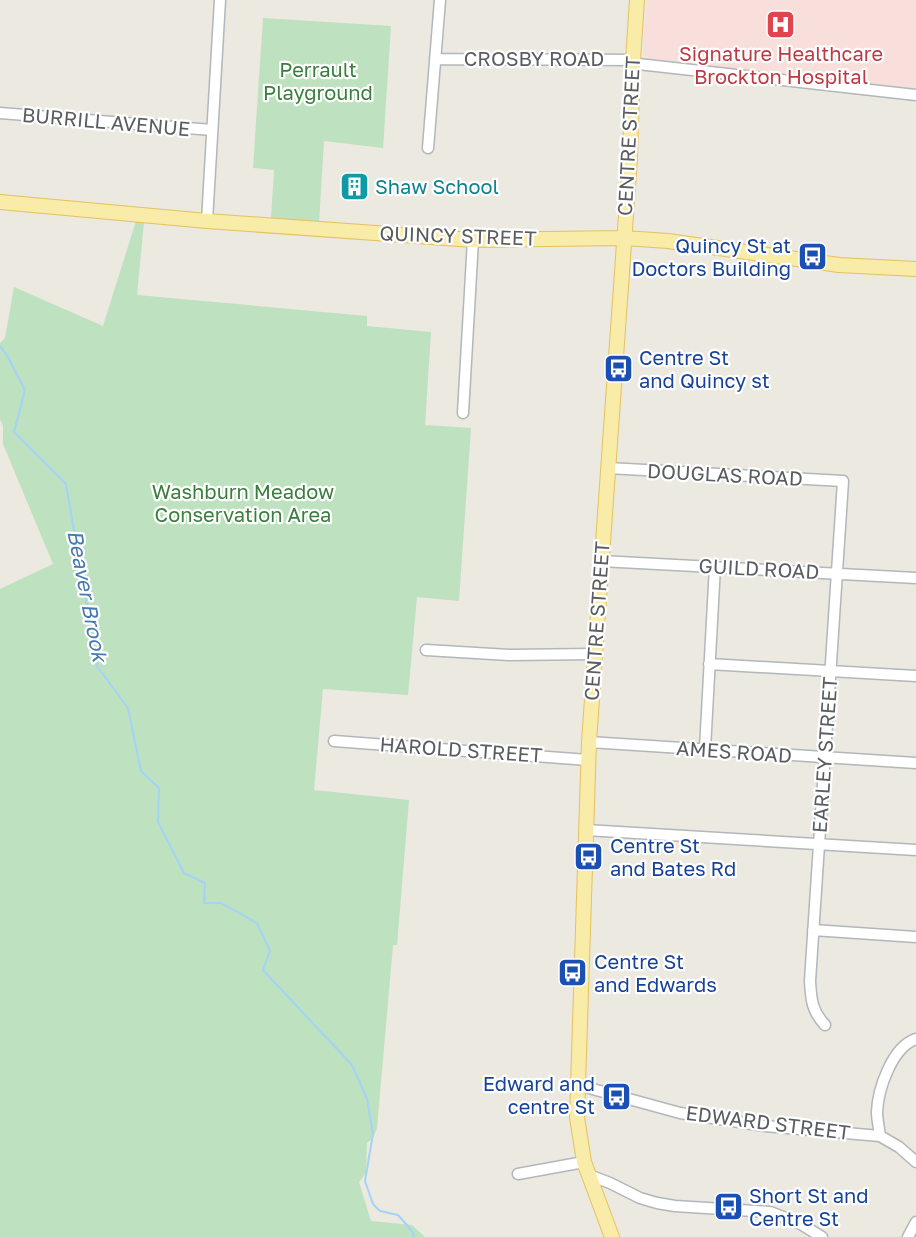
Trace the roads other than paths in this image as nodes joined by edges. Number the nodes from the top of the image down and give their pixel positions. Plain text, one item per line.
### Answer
1 (220, 0) edge
2 (440, 0) edge
3 (637, 0) edge
4 (435, 58) junction
5 (633, 60) junction
6 (916, 95) edge
7 (0, 113) edge
8 (212, 130) junction
9 (428, 148) dead end
10 (0, 202) edge
11 (207, 221) junction
12 (624, 238) junction
13 (473, 240) junction
14 (916, 269) edge
15 (463, 413) dead end
16 (608, 468) junction
17 (843, 481) joint
18 (601, 561) junction
19 (715, 566) junction
20 (838, 573) junction
21 (916, 578) edge
22 (426, 650) dead end
23 (595, 654) junction
24 (709, 664) junction
25 (831, 670) junction
26 (916, 676) edge
27 (334, 741) dead end
28 (589, 742) junction
29 (705, 749) junction
30 (824, 758) junction
31 (588, 760) junction
32 (916, 763) edge
33 (586, 830) junction
34 (819, 844) junction
35 (916, 850) edge
36 (813, 930) junction
37 (916, 936) edge
38 (825, 1025) dead end
39 (916, 1039) edge
40 (578, 1084) junction
41 (880, 1136) junction
42 (916, 1162) edge
43 (586, 1169) junction
44 (518, 1174) dead end
45 (916, 1222) edge
46 (612, 1237) edge
47 (822, 1237) edge
48 (908, 1237) edge

1 - 8 street
2 - 4 street
3 - 5 main road, CENTRE STREET
4 - 5 street, CROSBY ROAD
4 - 9 street
5 - 6 street, CROSBY ROAD
5 - 12 main road, CENTRE STREET
7 - 8 street, BURRILL AVENUE
8 - 11 street
10 - 11 main road, QUINCY STREET
11 - 13 main road, QUINCY STREET
12 - 13 main road, QUINCY STREET
12 - 14 main road, QUINCY STREET
12 - 16 main road, CENTRE STREET
13 - 15 street
16 - 17 street, DOUGLAS ROAD
16 - 18 main road, CENTRE STREET
17 - 20 street, EARLEY STREET
18 - 19 street, GUILD ROAD
18 - 23 main road, CENTRE STREET
19 - 20 street, GUILD ROAD
19 - 24 street
20 - 21 street, GUILD ROAD
20 - 25 street, EARLEY STREET
22 - 23 street
23 - 28 main road, CENTRE STREET
24 - 25 street
24 - 29 street
25 - 26 street
25 - 30 street, EARLEY STREET
27 - 31 street, HAROLD STREET
28 - 29 street, AMES ROAD
28 - 31 main road, CENTRE STREET
29 - 30 street, AMES ROAD
30 - 32 street, AMES ROAD
30 - 34 street, EARLEY STREET
31 - 33 main road, CENTRE STREET
33 - 34 street
33 - 40 main road, CENTRE STREET
34 - 35 street
34 - 36 street, EARLEY STREET
36 - 37 street
36 - 38 street, EARLEY STREET
39 - 41 street
40 - 41 street, EDWARD STREET
40 - 43 main road, CENTRE STREET
41 - 42 street, EDWARD STREET
43 - 44 street
43 - 46 main road, CENTRE STREET
43 - 47 street
45 - 48 street

